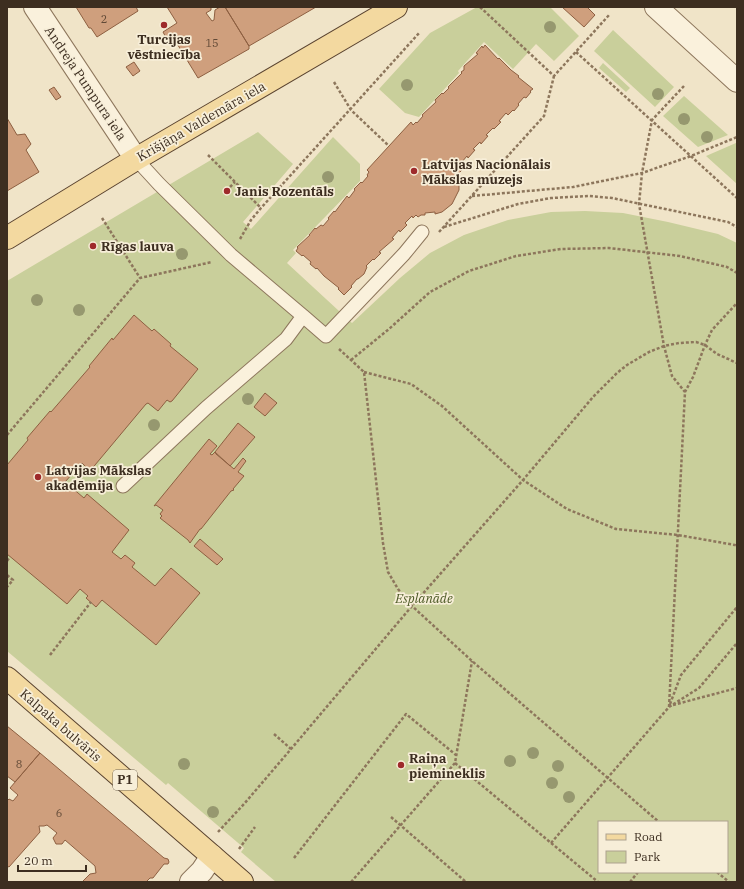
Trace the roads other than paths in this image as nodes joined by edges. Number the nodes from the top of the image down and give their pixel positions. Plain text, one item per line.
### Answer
1 (35, 7) edge
2 (396, 7) edge
3 (656, 7) edge
4 (737, 81) edge
5 (136, 159) junction
6 (422, 232) dead end
7 (7, 238) edge
8 (303, 316) junction
9 (123, 486) dead end
10 (7, 678) edge
11 (212, 856) junction
12 (191, 882) edge
13 (242, 882) edge

1 - 5 street, Andreja Pumpura iela
2 - 5 main road, Krišjāņa Valdemāra iela
3 - 4 street
5 - 7 main road, Krišjāņa Valdemāra iela
5 - 8 lane
6 - 8 lane
8 - 9 lane
10 - 11 main road, Kalpaka bulvāris / P1
11 - 12 street
11 - 13 main road, Kalpaka bulvāris / P1

